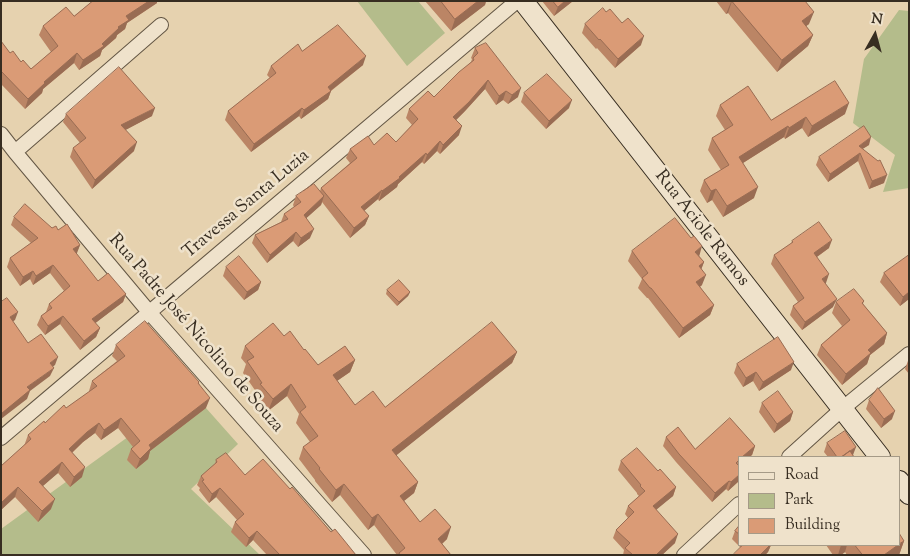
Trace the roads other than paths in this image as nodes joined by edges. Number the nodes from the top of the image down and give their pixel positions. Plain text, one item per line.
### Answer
1 (517, 1) edge
2 (523, 1) edge
3 (161, 24) dead end
4 (1, 134) edge
5 (15, 152) junction
6 (149, 312) junction
7 (909, 354) edge
8 (842, 409) junction
9 (1, 438) edge
10 (790, 456) edge
11 (879, 456) edge
12 (900, 482) edge
13 (909, 494) edge
14 (738, 505) edge
15 (364, 555) edge
16 (684, 555) edge

1 - 6 street, Travessa Santa Luzia
2 - 8 street, Rua Aciole Ramos
3 - 5 street
4 - 5 street, Rua Padre José Nicolino de Souza
5 - 6 street, Rua Padre José Nicolino de Souza
6 - 9 street, Travessa Santa Luzia
6 - 15 street, Rua Padre José Nicolino de Souza
7 - 8 street
8 - 10 street
8 - 11 street, Rua Aciole Ramos
12 - 13 street
14 - 16 street

